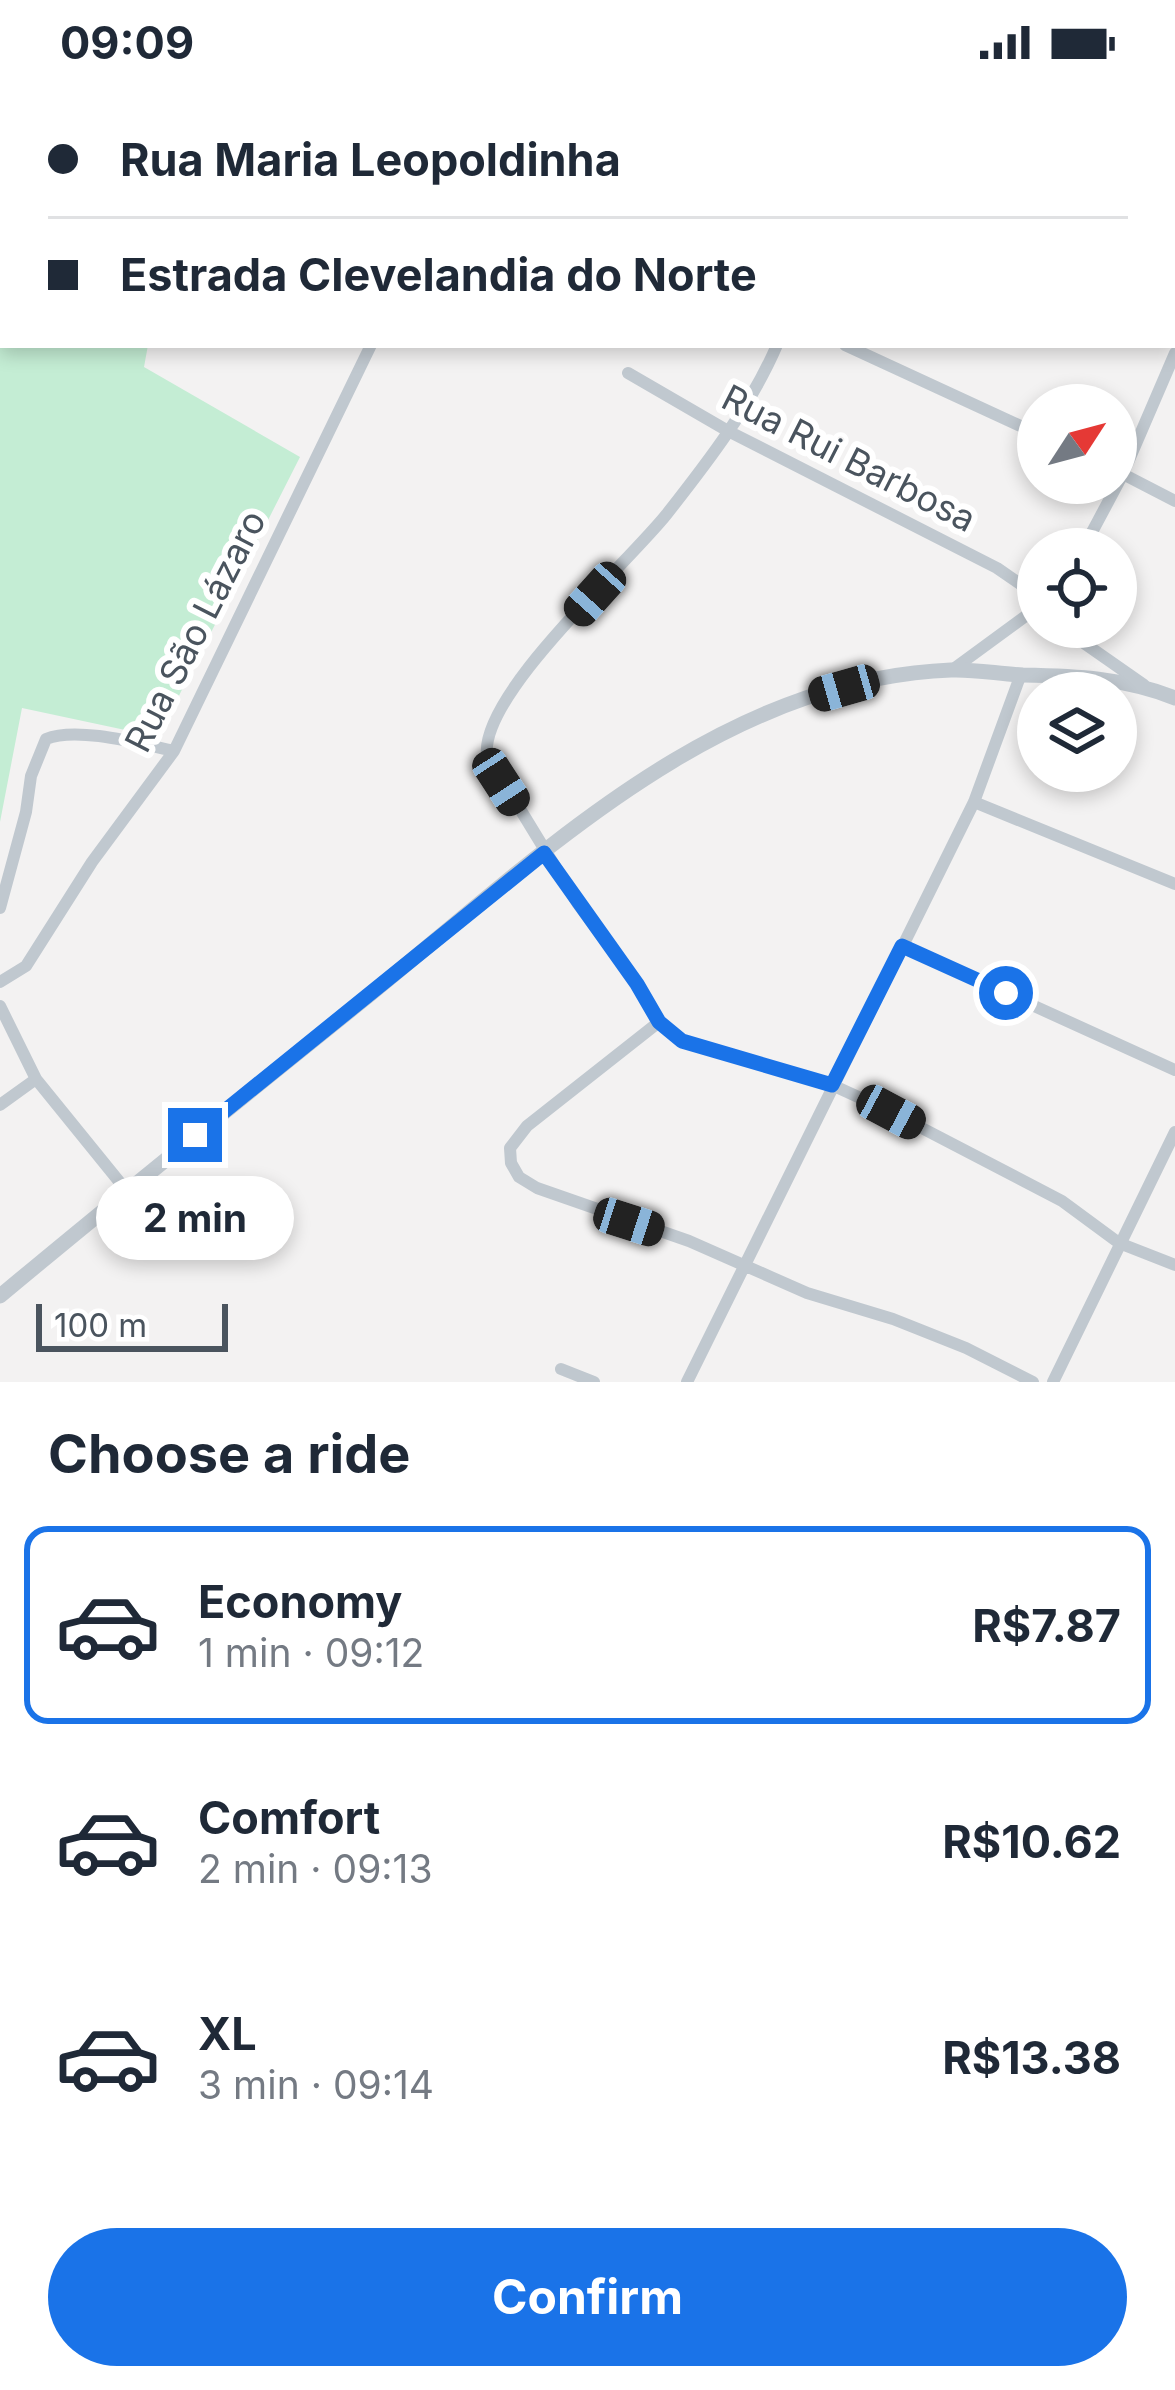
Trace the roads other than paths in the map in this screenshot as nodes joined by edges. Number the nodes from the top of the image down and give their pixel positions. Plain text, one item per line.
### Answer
1 (370, 348) edge
2 (776, 348) edge
3 (852, 348) edge
4 (1175, 353) edge
5 (628, 373) dead end
6 (1017, 424) edge
7 (728, 431) junction
8 (1137, 435) edge
9 (1137, 481) edge
10 (1175, 500) edge
11 (1017, 586) edge
12 (1017, 621) edge
13 (1091, 648) edge
14 (952, 670) junction
15 (1017, 674) edge
16 (1017, 685) edge
17 (1137, 685) edge
18 (1145, 686) junction
19 (1175, 698) edge
20 (174, 752) junction
21 (974, 802) junction
22 (544, 853) junction
23 (1175, 884) edge
24 (0, 908) edge
25 (902, 946) junction
26 (0, 982) edge
27 (0, 1006) edge
28 (659, 1022) junction
29 (1175, 1070) edge
30 (36, 1079) junction
31 (832, 1085) junction
32 (0, 1105) edge
33 (1175, 1132) edge
34 (127, 1190) junction
35 (1119, 1243) junction
36 (1175, 1265) edge
37 (741, 1267) junction
38 (0, 1296) edge
39 (561, 1369) dead end
40 (594, 1382) edge
41 (687, 1382) edge
42 (1033, 1382) edge
43 (1053, 1382) edge

1 - 20 street, Rua São Lázaro
2 - 7 street
3 - 6 street
4 - 8 street
5 - 7 street, Rua Rui Barbosa
7 - 11 street, Rua Rui Barbosa
7 - 22 street
9 - 10 street
12 - 14 street
13 - 18 street
14 - 15 street
14 - 22 street
16 - 21 street
17 - 18 street
18 - 19 street
20 - 24 street
20 - 26 street, Rua São Lázaro
21 - 23 street
21 - 25 street
22 - 28 street
22 - 34 street
25 - 29 street
25 - 31 street
27 - 30 street
28 - 31 street
28 - 37 street
30 - 32 street
30 - 34 street
31 - 35 street
31 - 37 street
33 - 35 street
34 - 38 street
35 - 36 street
35 - 43 street
37 - 41 street
37 - 42 street
39 - 40 street

